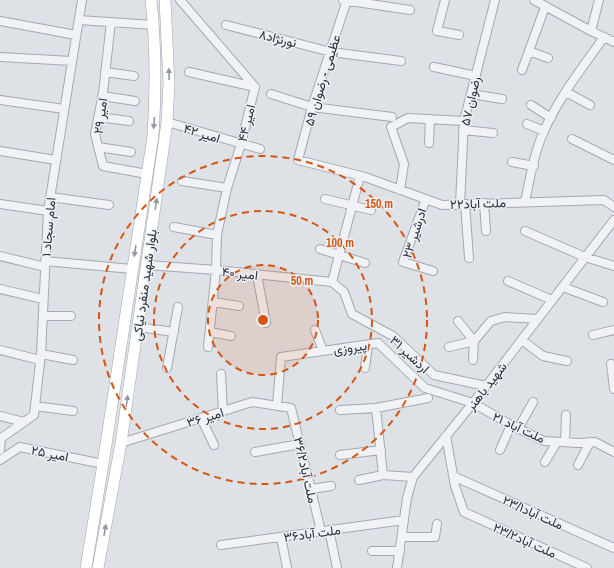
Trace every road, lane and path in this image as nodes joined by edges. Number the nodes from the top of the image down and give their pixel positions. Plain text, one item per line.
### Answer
1 (82, 0) edge
2 (151, 0) edge
3 (165, 0) edge
4 (180, 0) edge
5 (345, 0) edge
6 (445, 0) edge
7 (495, 0) edge
8 (599, 0) edge
9 (540, 3) edge
10 (410, 10) dead end
11 (79, 20) junction
12 (0, 21) edge
13 (111, 22) junction
14 (154, 25) junction
15 (226, 25) dead end
16 (591, 31) junction
17 (76, 35) junction
18 (459, 36) dead end
19 (604, 37) junction
20 (614, 42) edge
21 (529, 51) junction
22 (331, 52) junction
23 (0, 57) edge
24 (548, 58) dead end
25 (72, 61) junction
26 (401, 61) dead end
27 (434, 67) dead end
28 (522, 70) dead end
29 (105, 72) junction
30 (189, 72) dead end
31 (134, 76) dead end
32 (476, 76) junction
33 (255, 87) junction
34 (566, 92) junction
35 (271, 94) dead end
36 (471, 94) junction
37 (102, 96) junction
38 (502, 98) dead end
39 (0, 100) edge
40 (135, 101) dead end
41 (531, 105) dead end
42 (590, 105) dead end
43 (312, 108) junction
44 (64, 109) junction
45 (98, 117) junction
46 (392, 117) dead end
47 (551, 118) junction
48 (430, 119) junction
49 (129, 121) dead end
50 (464, 121) junction
51 (168, 122) junction
52 (527, 124) dead end
53 (463, 130) junction
54 (544, 131) junction
55 (493, 133) dead end
56 (572, 139) dead end
57 (429, 143) dead end
58 (241, 144) junction
59 (98, 147) junction
60 (260, 149) dead end
61 (0, 151) edge
62 (131, 152) dead end
63 (56, 160) junction
64 (298, 160) joint
65 (614, 160) edge
66 (512, 162) dead end
67 (534, 166) junction
68 (147, 174) junction
69 (360, 176) junction
70 (182, 181) dead end
71 (227, 188) junction
72 (400, 190) junction
73 (50, 197) junction
74 (326, 199) dead end
75 (426, 199) junction
76 (525, 202) junction
77 (484, 203) junction
78 (0, 204) edge
79 (463, 204) junction
80 (109, 205) dead end
81 (352, 206) junction
82 (614, 207) edge
83 (371, 210) dead end
84 (48, 211) junction
85 (614, 221) edge
86 (174, 227) dead end
87 (486, 231) dead end
88 (525, 231) dead end
89 (217, 235) junction
90 (320, 249) dead end
91 (339, 255) junction
92 (0, 256) edge
93 (585, 257) junction
94 (469, 258) dead end
95 (364, 263) dead end
96 (45, 264) junction
97 (147, 266) junction
98 (614, 266) edge
99 (132, 269) junction
100 (216, 270) junction
101 (433, 271) dead end
102 (257, 274) junction
103 (508, 281) dead end
104 (332, 282) junction
105 (563, 286) junction
106 (0, 289) edge
107 (43, 299) junction
108 (552, 300) junction
109 (213, 302) junction
110 (603, 302) dead end
111 (239, 306) dead end
112 (178, 307) dead end
113 (42, 316) junction
114 (71, 316) dead end
115 (538, 319) junction
116 (458, 321) dead end
117 (266, 323) dead end
118 (138, 327) junction
119 (315, 330) dead end
120 (614, 330) edge
121 (174, 332) junction
122 (210, 332) junction
123 (593, 335) dead end
124 (231, 336) dead end
125 (522, 340) junction
126 (474, 341) junction
127 (368, 345) junction
128 (208, 347) dead end
129 (449, 347) dead end
130 (0, 350) edge
131 (322, 351) junction
132 (40, 357) junction
133 (73, 360) dead end
134 (473, 360) dead end
135 (567, 362) dead end
136 (611, 364) dead end
137 (167, 368) dead end
138 (365, 368) dead end
139 (221, 374) dead end
140 (486, 386) junction
141 (614, 389) edge
142 (428, 398) dead end
143 (533, 402) dead end
144 (473, 403) junction
145 (35, 406) junction
146 (277, 406) junction
147 (291, 408) joint
148 (376, 408) junction
149 (73, 410) dead end
150 (340, 410) dead end
151 (223, 411) junction
152 (566, 415) dead end
153 (0, 416) edge
154 (201, 418) junction
155 (24, 422) junction
156 (515, 427) junction
157 (446, 436) junction
158 (0, 439) edge
159 (561, 442) junction
160 (590, 442) junction
161 (121, 443) junction
162 (300, 444) junction
163 (214, 445) dead end
164 (0, 450) edge
165 (381, 450) junction
166 (500, 450) dead end
167 (255, 452) dead end
168 (614, 452) edge
169 (340, 455) dead end
170 (0, 460) edge
171 (545, 462) dead end
172 (103, 464) junction
173 (578, 465) dead end
174 (116, 467) junction
175 (383, 475) junction
176 (453, 476) junction
177 (413, 477) junction
178 (359, 480) dead end
179 (331, 486) dead end
180 (311, 489) junction
181 (404, 520) junction
182 (437, 524) dead end
183 (325, 531) junction
184 (281, 537) junction
185 (402, 537) junction
186 (220, 545) dead end
187 (614, 548) edge
188 (372, 551) dead end
189 (400, 551) junction
190 (86, 568) edge
191 (98, 568) edge
192 (287, 568) edge
193 (337, 568) edge
194 (398, 568) edge
195 (587, 568) edge

1 - 11 street, امام سجاد ۱
2 - 14 main road, بلوار شهید منفرد نیاکی
51 -> 3 main road, بلوار شهید منفرد نیاکی
4 - 33 street, امیر ۴۴
5 - 10 street
5 - 22 street, عظیمی - رضوان ۵۹
6 - 18 street
7 - 32 street, رضوان ۵۷
8 - 16 street
9 - 16 street
9 - 21 street
11 - 13 street
11 - 17 street, امام سجاد ۱
12 - 17 street
13 - 14 street
13 - 29 street, امیر ۲۹
14 -> 68 main road, بلوار شهید منفرد نیاکی
15 - 22 street, نورنژاد۸
16 - 19 street
17 - 25 street, امام سجاد ۱
19 - 20 street
19 - 34 street
21 - 24 street
21 - 28 street
22 - 26 street, نورنژاد۸
22 - 43 street, عظیمی - رضوان ۵۹
23 - 25 street
25 - 44 street, امام سجاد ۱
27 - 32 street
29 - 31 street
29 - 37 street, امیر ۲۹
30 - 33 street
32 - 36 street, رضوان ۵۷
33 - 58 street, امیر ۴۴
34 - 42 street
34 - 47 street
35 - 43 street
36 - 38 street
36 - 50 street, رضوان ۵۷
37 - 40 street
37 - 45 street, امیر ۲۹
39 - 44 street
41 - 47 street
43 - 46 street
43 - 64 street, عظیمی - رضوان ۵۹
44 - 63 street, امام سجاد ۱
45 - 49 street
45 - 59 street, امیر ۲۹
47 - 54 street
48 - 50 street
48 - 57 street
48 - 72 street
50 - 53 street, رضوان ۵۷
51 - 58 street, امیر ۴۲
97 -> 51 main road, بلوار شهید منفرد نیاکی
52 - 54 street
53 - 55 street
53 - 79 street, رضوان ۵۷
54 - 67 street
56 - 65 street
58 - 60 street, امیر ۴۲
58 - 71 street, امیر ۴۴
59 - 62 street
59 - 68 street, امیر ۲۹
61 - 63 street
63 - 73 street, امام سجاد ۱
64 - 69 street, ملت آباد۲۲
66 - 67 street
67 - 76 street
68 -> 99 main road, بلوار شهید منفرد نیاکی
69 - 72 street, ملت آباد۲۲
69 - 81 street
70 - 71 street
71 - 89 street, امیر ۴۴
72 - 75 street, ملت آباد۲۲
73 - 80 street
73 - 84 street, امام سجاد ۱
74 - 81 street
75 - 79 street, ملت آباد۲۲
75 - 101 street, ادرشیر ۲۳
76 - 77 street, ملت آباد۲۲
76 - 82 street, ملت آباد۲۲
77 - 79 street, ملت آباد۲۲
77 - 87 street
78 - 84 street
79 - 94 street, رضوان ۵۷
81 - 83 street
81 - 91 street
84 - 96 street, امام سجاد ۱
85 - 93 street, شهید باهنر
86 - 89 street
88 - 93 street
89 - 100 street, امیر ۴۴
90 - 91 street
91 - 95 street
91 - 104 street
92 - 96 street
93 - 98 street
93 - 105 street, شهید باهنر
96 - 99 street
96 - 107 street, امام سجاد ۱
97 - 100 street, امیر ۴۰
97 - 118 main road, بلوار شهید منفرد نیاکی
99 - 172 main road, بلوار شهید منفرد نیاکی
100 - 102 street, امیر ۴۰
100 - 109 street, امیر ۴۴
102 - 104 street, امیر ۴۰
102 - 117 street
103 - 108 street
104 - 140 street, اردشیر ۳۱
105 - 108 street, شهید باهنر
105 - 110 street
106 - 107 street
107 - 113 street, امام سجاد ۱
108 - 115 street, شهید باهنر
109 - 111 street
109 - 122 street, امیر ۴۴
112 - 121 street
113 - 114 street
113 - 132 street, امام سجاد ۱
115 - 125 street, شهید باهنر
115 - 126 street
116 - 126 street
118 - 121 street
161 -> 118 main road, بلوار شهید منفرد نیاکی
119 - 131 street
120 - 123 street
121 - 137 street
122 - 124 street
122 - 128 street, امیر ۴۴
125 - 135 street
125 - 140 street, شهید باهنر
126 - 129 street
126 - 134 street
127 - 131 street, پیروزی
127 - 138 street
127 - 144 street, پیروزی
130 - 132 street
131 - 146 street, پیروزی
132 - 133 street
132 - 145 street, امام سجاد ۱
136 - 141 street
139 - 151 street
140 - 144 street, شهید باهنر
142 - 148 street
143 - 156 street
144 - 156 street, ملت آباد ۲۱
144 - 157 street, شهید باهنر
145 - 149 street
145 - 155 street, امام سجاد ۱
146 - 147 street, امیر ۳۶
146 - 151 street, امیر ۳۶
147 - 162 street, ملت آباد۳۶/۲
148 - 150 street
148 - 165 street
151 - 154 street, امیر ۳۶
152 - 159 street
153 - 155 street
154 - 161 street, امیر ۳۶
154 - 163 street
155 - 158 street, امام سجاد ۱
156 - 159 street, ملت آباد ۲۱
156 - 166 street
157 - 176 street
157 - 177 street, شهید باهنر
158 - 164 street
159 - 160 street, ملت آباد ۲۱
159 - 171 street
160 - 168 street, ملت آباد ۲۱
160 - 173 street
161 - 174 main road, بلوار شهید منفرد نیاکی
162 - 167 street
162 - 180 street, ملت آباد۳۶/۲
165 - 169 street
165 - 175 street
170 - 172 street, امیر ۲۵
172 - 174 main road
172 - 190 main road, بلوار شهید منفرد نیاکی
191 -> 174 main road, بلوار شهید منفرد نیاکی
175 - 177 street
175 - 178 street
176 - 187 street, ملت آباد۲۳/۱
176 - 195 street, ملت آباد۲۳/۲
177 - 181 street, شهید باهنر
179 - 180 street
180 - 183 street, ملت آباد۳۶/۲
181 - 183 street, ملت آباد۳۶
181 - 185 street, شهید باهنر
182 - 185 street
183 - 184 street, ملت آباد۳۶
183 - 193 street, ملت آباد۳۶/۲
184 - 186 street, ملت آباد۳۶
184 - 192 street
185 - 189 street, شهید باهنر
188 - 189 street
189 - 194 street, شهید باهنر

